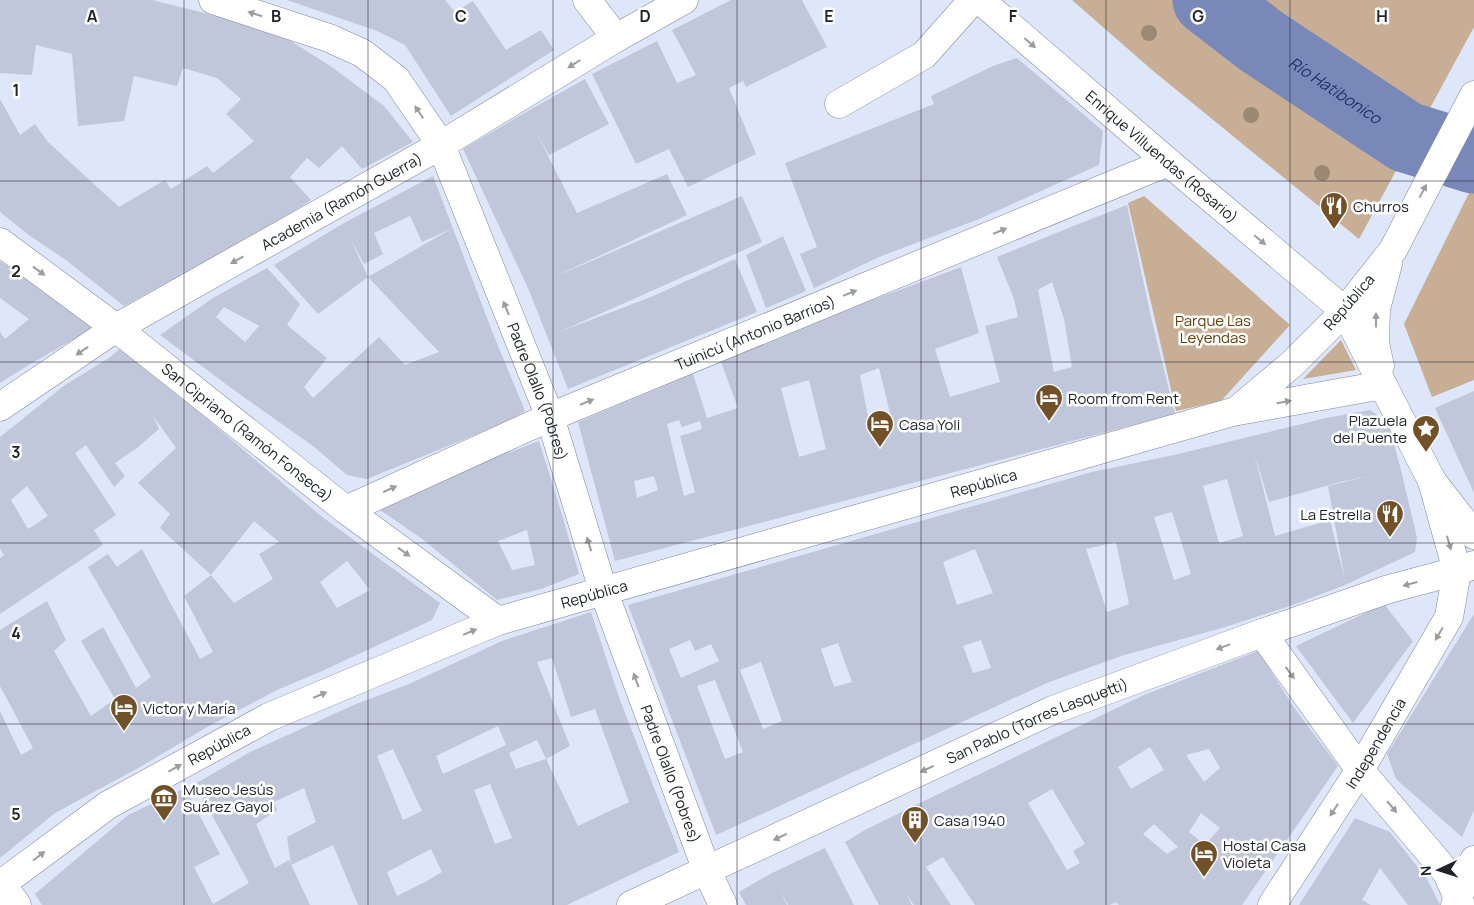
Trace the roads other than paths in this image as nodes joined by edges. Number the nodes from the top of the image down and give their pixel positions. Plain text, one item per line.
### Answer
1 (213, 0) edge
2 (587, 0) edge
3 (684, 0) edge
4 (973, 0) edge
5 (980, 0) edge
6 (616, 38) junction
7 (1474, 95) edge
8 (839, 104) dead end
9 (440, 145) junction
10 (1168, 162) junction
11 (0, 242) edge
12 (1392, 250) junction
13 (1345, 311) junction
14 (116, 328) junction
15 (1383, 385) junction
16 (0, 407) edge
17 (1236, 411) junction
18 (550, 417) junction
19 (1432, 481) junction
20 (346, 510) junction
21 (1474, 534) edge
22 (1466, 568) edge
23 (604, 590) junction
24 (498, 621) junction
25 (1262, 633) junction
26 (1360, 770) junction
27 (1474, 860) edge
28 (707, 871) junction
29 (6, 892) edge
30 (1458, 902) edge
31 (632, 905) edge
32 (723, 905) edge
33 (1272, 905) edge

9 -> 1 street, Padre Olallo (Pobres)
2 - 6 street
3 - 6 street, Academia (Ramón Guerra)
4 - 8 street
5 -> 10 street, Enrique Villuendas (Rosario)
6 -> 9 street, Academia (Ramón Guerra)
12 -> 7 street
9 -> 14 street, Academia (Ramón Guerra)
18 -> 9 street, Padre Olallo (Pobres)
10 -> 13 street, Enrique Villuendas (Rosario)
18 -> 10 street, Tuinicú (Antonio Barrios)
11 -> 14 street, San Cipriano (Ramón Fonseca)
12 - 13 street, República
15 -> 12 street
13 - 15 street, Independencia
13 - 17 street, República
14 -> 16 street, Academia (Ramón Guerra)
14 - 20 street, San Cipriano (Ramón Fonseca)
17 -> 15 street, República
15 - 19 street, Independencia
17 - 23 street, República
20 -> 18 street, Tuinicú (Antonio Barrios)
23 -> 18 street, Padre Olallo (Pobres)
19 - 21 street
19 -> 22 street, Independencia
20 -> 24 street, San Cipriano (Ramón Fonseca)
22 -> 25 street, San Pablo (Torres Lasquetti)
22 -> 26 street, Independencia
23 - 24 street, República
28 -> 23 street, Padre Olallo (Pobres)
29 -> 24 street, República
25 -> 26 street
25 -> 28 street, San Pablo (Torres Lasquetti)
26 -> 30 street
26 -> 33 street, Independencia
27 - 30 street
28 - 31 street, San Pablo (Torres Lasquetti)
28 - 32 street, Padre Olallo (Pobres)

